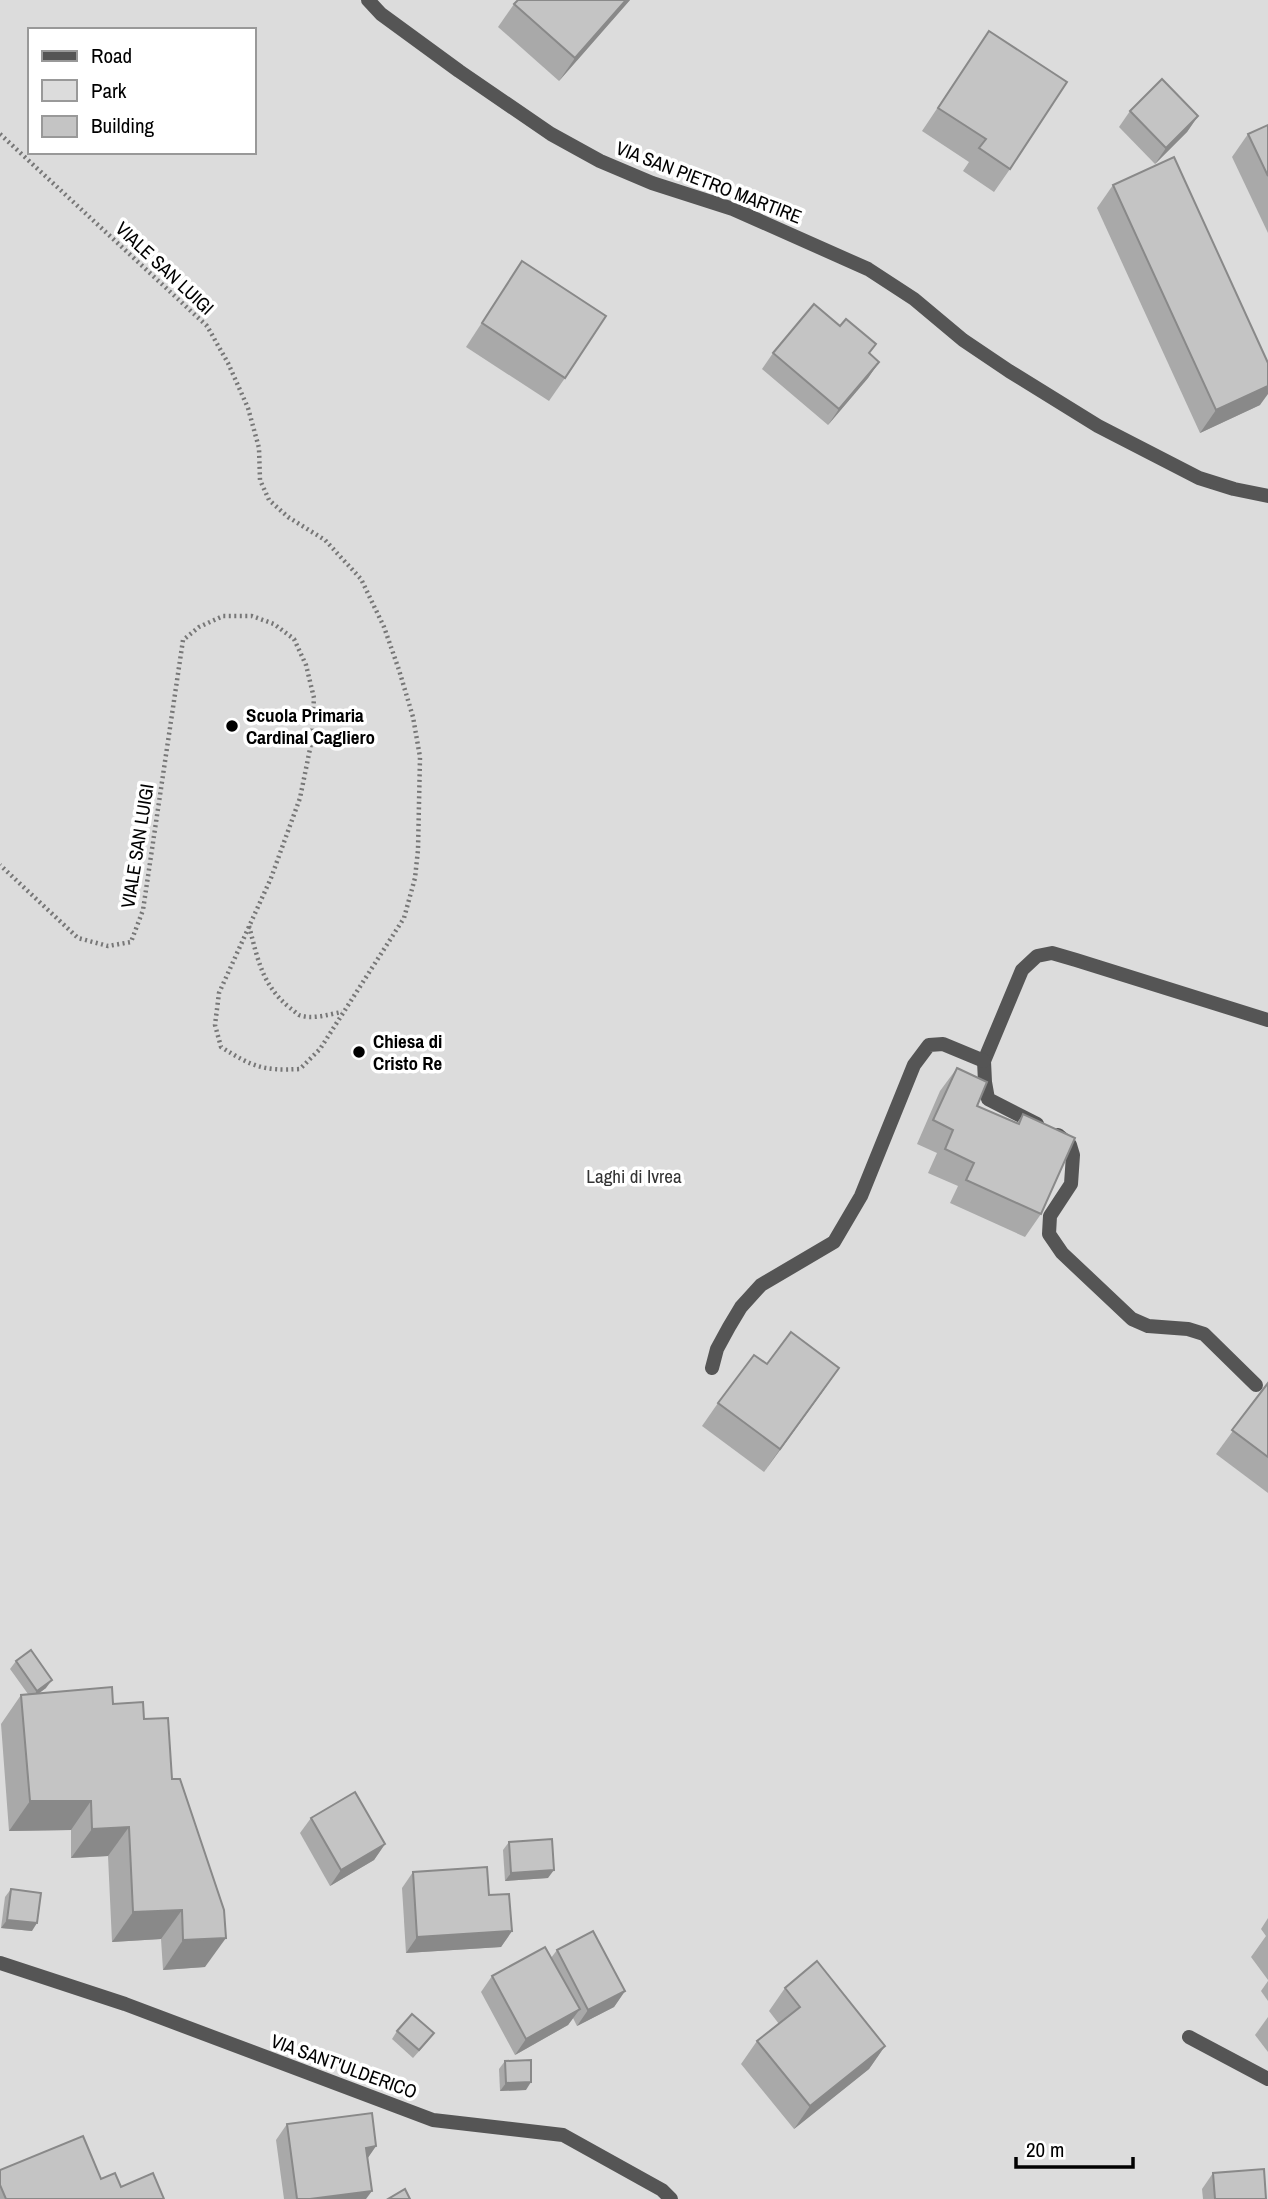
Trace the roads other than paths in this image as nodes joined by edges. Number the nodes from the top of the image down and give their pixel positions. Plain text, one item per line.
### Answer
1 (368, 0) edge
2 (1268, 496) edge
3 (1268, 1020) edge
4 (984, 1061) junction
5 (712, 1368) dead end
6 (1256, 1385) dead end
7 (0, 1963) edge
8 (1189, 2037) dead end
9 (1268, 2079) edge
10 (671, 2199) edge

1 - 2 street, VIA SAN PIETRO MARTIRE
3 - 4 street
4 - 5 street
4 - 6 street
7 - 10 street, VIA SANT'ULDERICO
8 - 9 street

